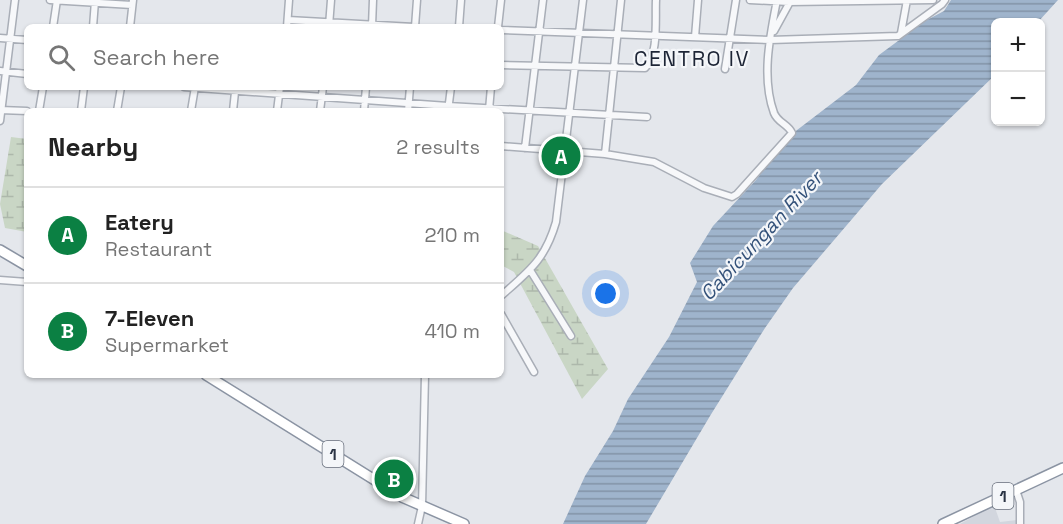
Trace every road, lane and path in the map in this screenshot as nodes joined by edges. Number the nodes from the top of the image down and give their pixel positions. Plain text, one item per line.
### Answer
1 (15, 0) edge
2 (50, 0) edge
3 (57, 0) edge
4 (289, 0) edge
5 (331, 0) edge
6 (373, 0) edge
7 (417, 0) edge
8 (461, 0) edge
9 (501, 0) edge
10 (543, 0) edge
11 (583, 0) edge
12 (621, 0) edge
13 (656, 0) edge
14 (698, 0) edge
15 (736, 0) edge
16 (750, 0) edge
17 (907, 0) edge
18 (933, 0) edge
19 (945, 0) edge
20 (95, 1) edge
21 (777, 1) edge
22 (790, 1) edge
23 (133, 2) edge
24 (53, 24) edge
25 (93, 24) edge
26 (130, 24) edge
27 (287, 24) edge
28 (329, 24) edge
29 (372, 24) edge
30 (414, 24) edge
31 (459, 24) edge
32 (500, 24) edge
33 (504, 28) edge
34 (540, 30) junction
35 (579, 32) junction
36 (901, 33) junction
37 (617, 34) junction
38 (654, 36) junction
39 (695, 37) junction
40 (0, 38) edge
41 (729, 38) junction
42 (771, 38) junction
43 (11, 39) junction
44 (24, 40) edge
45 (504, 65) edge
46 (535, 66) junction
47 (575, 68) junction
48 (614, 69) junction
49 (725, 69) dead end
50 (3, 72) edge
51 (24, 75) edge
52 (42, 90) edge
53 (84, 90) edge
54 (120, 90) edge
55 (194, 90) edge
56 (219, 90) edge
57 (280, 90) edge
58 (322, 90) edge
59 (366, 90) edge
60 (410, 90) edge
61 (451, 90) edge
62 (491, 90) edge
63 (235, 92) junction
64 (321, 96) junction
65 (365, 100) junction
66 (409, 103) junction
67 (40, 108) edge
68 (81, 108) edge
69 (118, 108) edge
70 (192, 108) edge
71 (233, 108) edge
72 (277, 108) edge
73 (320, 108) edge
74 (364, 108) edge
75 (408, 108) edge
76 (442, 108) edge
77 (448, 108) edge
78 (490, 108) edge
79 (1, 110) edge
80 (504, 110) edge
81 (24, 111) edge
82 (530, 111) junction
83 (570, 113) junction
84 (608, 116) junction
85 (647, 117) dead end
86 (0, 121) edge
87 (504, 146) edge
88 (525, 148) junction
89 (564, 150) junction
90 (605, 154) junction
91 (0, 250) edge
92 (24, 264) edge
93 (530, 270) junction
94 (0, 280) edge
95 (24, 282) edge
96 (504, 293) edge
97 (504, 319) edge
98 (571, 336) dead end
99 (534, 372) dead end
100 (211, 378) edge
101 (425, 378) edge
102 (1063, 468) edge
103 (1016, 490) junction
104 (422, 506) junction
105 (418, 524) edge
106 (464, 524) edge
107 (943, 524) edge
108 (1020, 524) edge

1 - 43 street
2 - 3 street
3 - 20 street
3 - 24 street
4 - 27 street
5 - 28 street
6 - 29 street
7 - 30 street
8 - 31 street
9 - 32 street
10 - 34 street
11 - 35 street
12 - 37 street
13 - 38 street
14 - 39 street
15 - 41 street
16 - 21 street
17 - 18 street
17 - 22 street
17 - 36 street
19 - 36 street
20 - 23 street
20 - 25 street
21 - 22 street
21 - 42 street
22 - 42 street
23 - 26 street
33 - 34 street
34 - 35 street
34 - 46 street
35 - 37 street
35 - 47 street
36 - 42 street
37 - 38 street
37 - 48 street
38 - 39 street
38 - 48 street
39 - 41 street
40 - 43 street
41 - 42 street
41 - 49 street
42 - 90 street
43 - 44 street
43 - 50 street
45 - 46 street
46 - 47 street
46 - 82 street
47 - 48 street
47 - 83 street
48 - 84 street
50 - 51 street
50 - 79 street
52 - 67 street
53 - 68 street
54 - 69 street
55 - 70 street
56 - 63 street
57 - 63 street
57 - 64 street
57 - 72 street
58 - 64 street
59 - 65 street
60 - 66 street
61 - 77 street
62 - 78 street
63 - 71 street
64 - 65 street
64 - 73 street
65 - 66 street
65 - 74 street
66 - 75 street
66 - 76 street
79 - 81 street
79 - 86 street
80 - 82 street
82 - 83 street
82 - 88 street
83 - 84 street
83 - 89 street
84 - 85 street
84 - 90 street
87 - 88 street
88 - 89 street
89 - 90 street
89 - 93 street
91 - 92 highway
93 - 96 street
93 - 98 street
94 - 95 street
97 - 99 street
100 - 104 highway, 1
101 - 104 street
102 - 103 highway, 1
103 - 107 highway, 1
103 - 108 street
104 - 105 street
104 - 106 highway, 1

